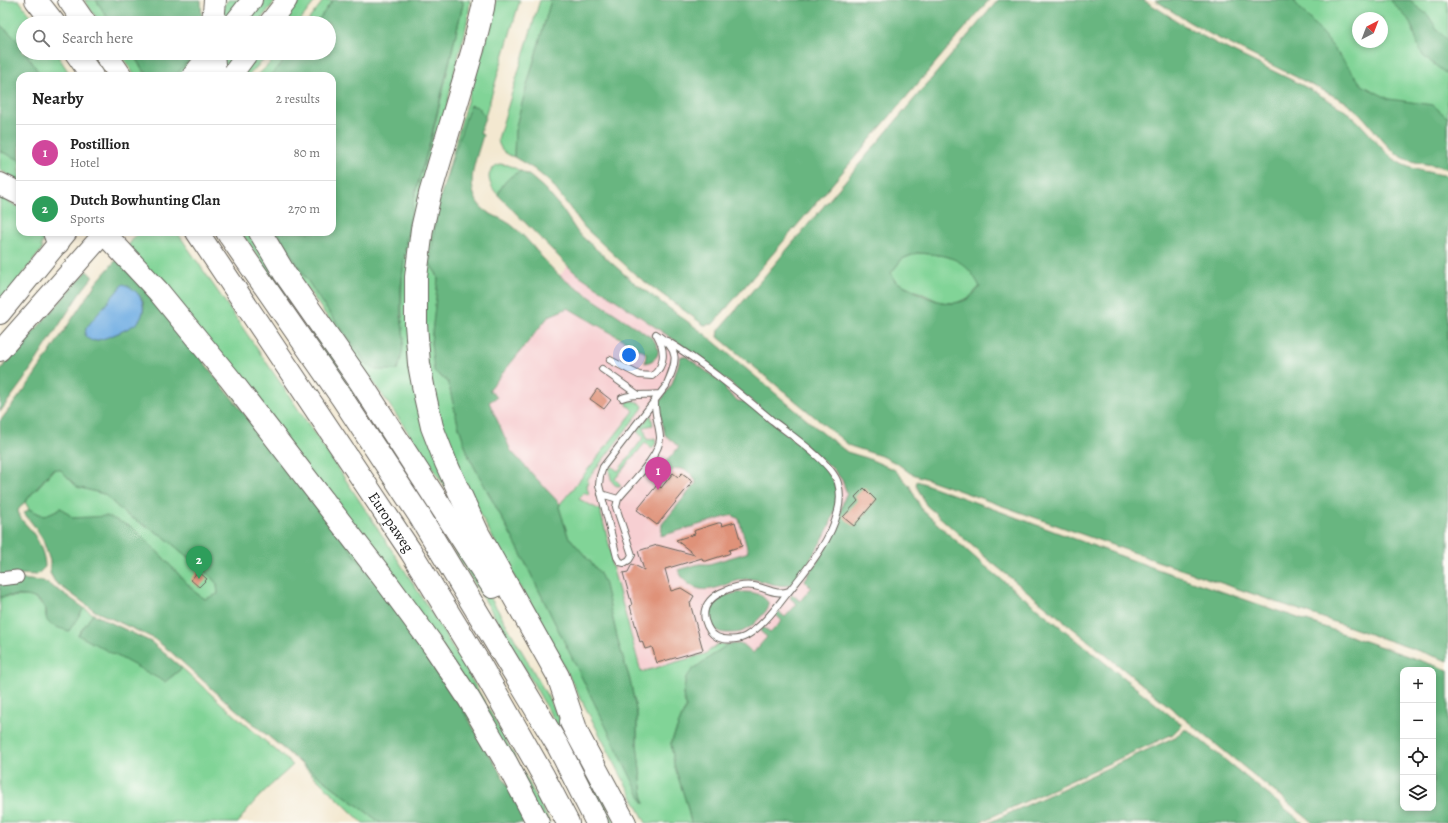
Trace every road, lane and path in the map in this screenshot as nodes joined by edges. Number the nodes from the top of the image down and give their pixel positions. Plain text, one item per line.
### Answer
1 (36, 0) edge
2 (41, 0) edge
3 (69, 0) edge
4 (214, 0) edge
5 (252, 0) edge
6 (288, 0) edge
7 (484, 0) edge
8 (49, 16) edge
9 (51, 16) edge
10 (80, 16) edge
11 (213, 16) edge
12 (239, 16) edge
13 (275, 16) edge
14 (81, 60) edge
15 (110, 60) edge
16 (205, 60) edge
17 (214, 60) edge
18 (243, 60) edge
19 (89, 72) edge
20 (118, 72) edge
21 (195, 72) edge
22 (215, 72) edge
23 (234, 72) edge
24 (0, 184) edge
25 (16, 192) edge
26 (60, 236) edge
27 (101, 236) edge
28 (108, 236) edge
29 (200, 236) edge
30 (230, 236) edge
31 (262, 236) edge
32 (0, 314) edge
33 (667, 341) junction
34 (0, 351) edge
35 (610, 360) dead end
36 (602, 369) dead end
37 (637, 394) junction
38 (659, 394) junction
39 (622, 398) dead end
40 (655, 400) junction
41 (601, 494) junction
42 (618, 499) junction
43 (17, 576) dead end
44 (0, 579) edge
45 (789, 591) junction
46 (578, 735) junction
47 (538, 823) edge
48 (568, 823) edge
49 (597, 823) edge
50 (624, 823) edge

1 - 8 highway
2 - 9 highway
3 - 10 highway
4 - 11 highway
5 - 12 main road
6 - 13 main road
7 - 46 highway
14 - 19 highway
15 - 20 highway
16 - 21 main road
17 - 22 highway
18 - 23 main road
24 - 25 highway
26 - 32 main road
27 - 34 main road
28 - 47 highway
29 - 48 highway, Europaweg
30 - 49 highway, Europaweg
31 - 46 highway
33 - 35 lane
33 - 38 lane
33 - 45 lane
36 - 37 lane
37 - 38 lane
37 - 39 lane
38 - 40 lane
40 - 41 lane
40 - 42 lane
41 - 42 lane
41 - 42 lane
43 - 44 street
45 - 45 lane
46 - 50 highway

